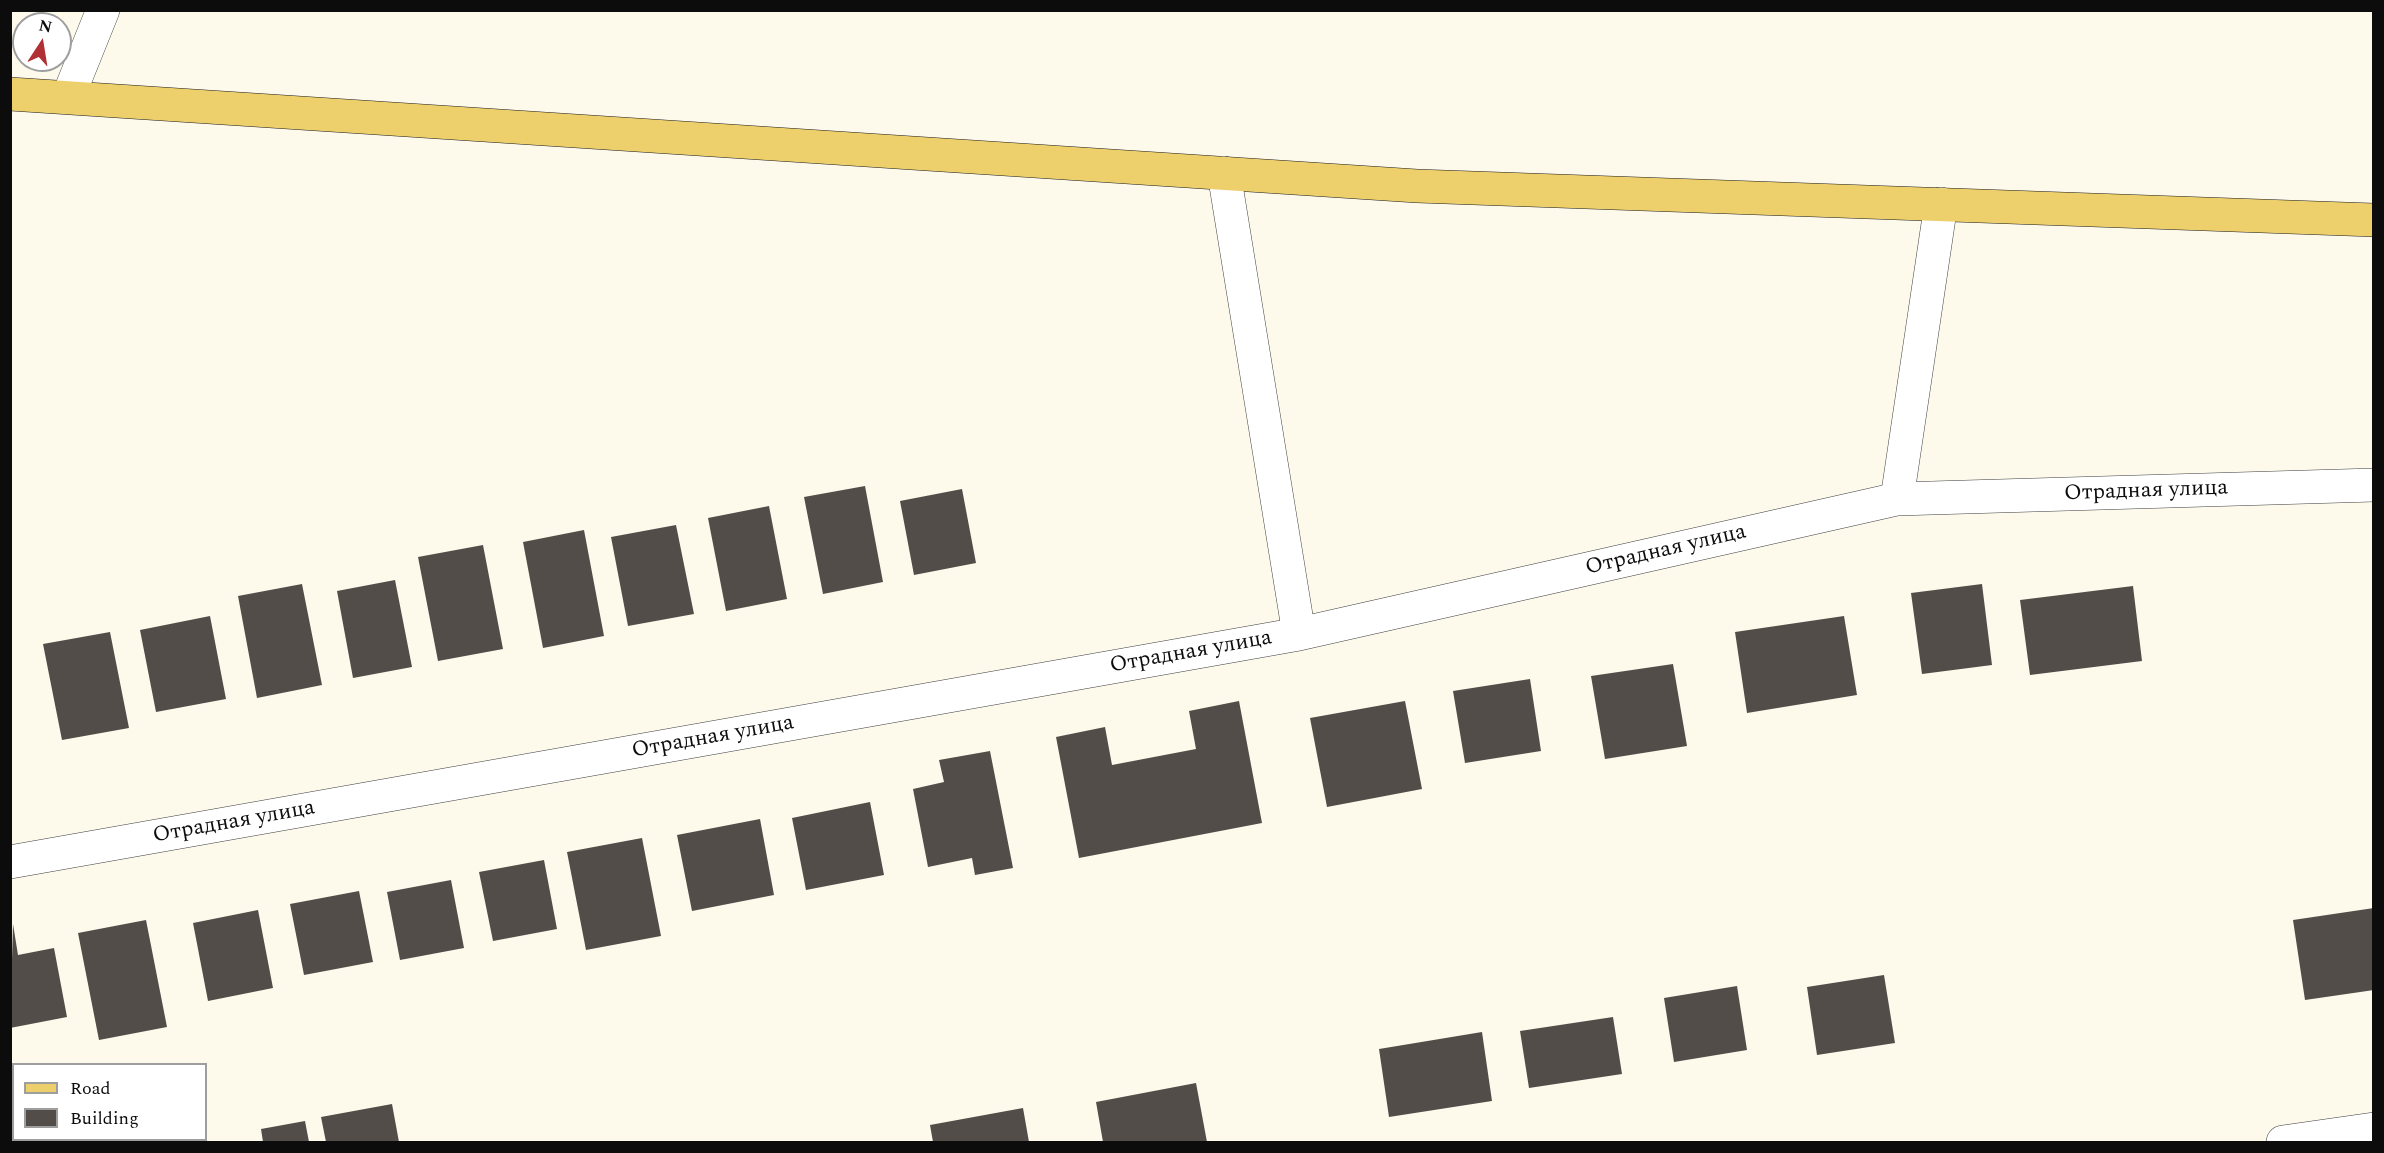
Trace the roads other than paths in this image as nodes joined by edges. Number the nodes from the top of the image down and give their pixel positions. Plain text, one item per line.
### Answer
1 (103, 10) edge
2 (10, 94) edge
3 (68, 97) junction
4 (1224, 173) junction
5 (1941, 204) junction
6 (2373, 220) edge
7 (2373, 485) edge
8 (1897, 499) junction
9 (1299, 634) junction
10 (10, 862) edge
11 (2373, 1129) edge
12 (2283, 1143) edge

1 - 3 street
2 - 3 main road
3 - 4 main road
4 - 5 main road
4 - 9 street
5 - 6 main road
5 - 8 street
7 - 8 street, Отрадная улица
8 - 9 street, Отрадная улица
9 - 10 street, Отрадная улица
11 - 12 street

